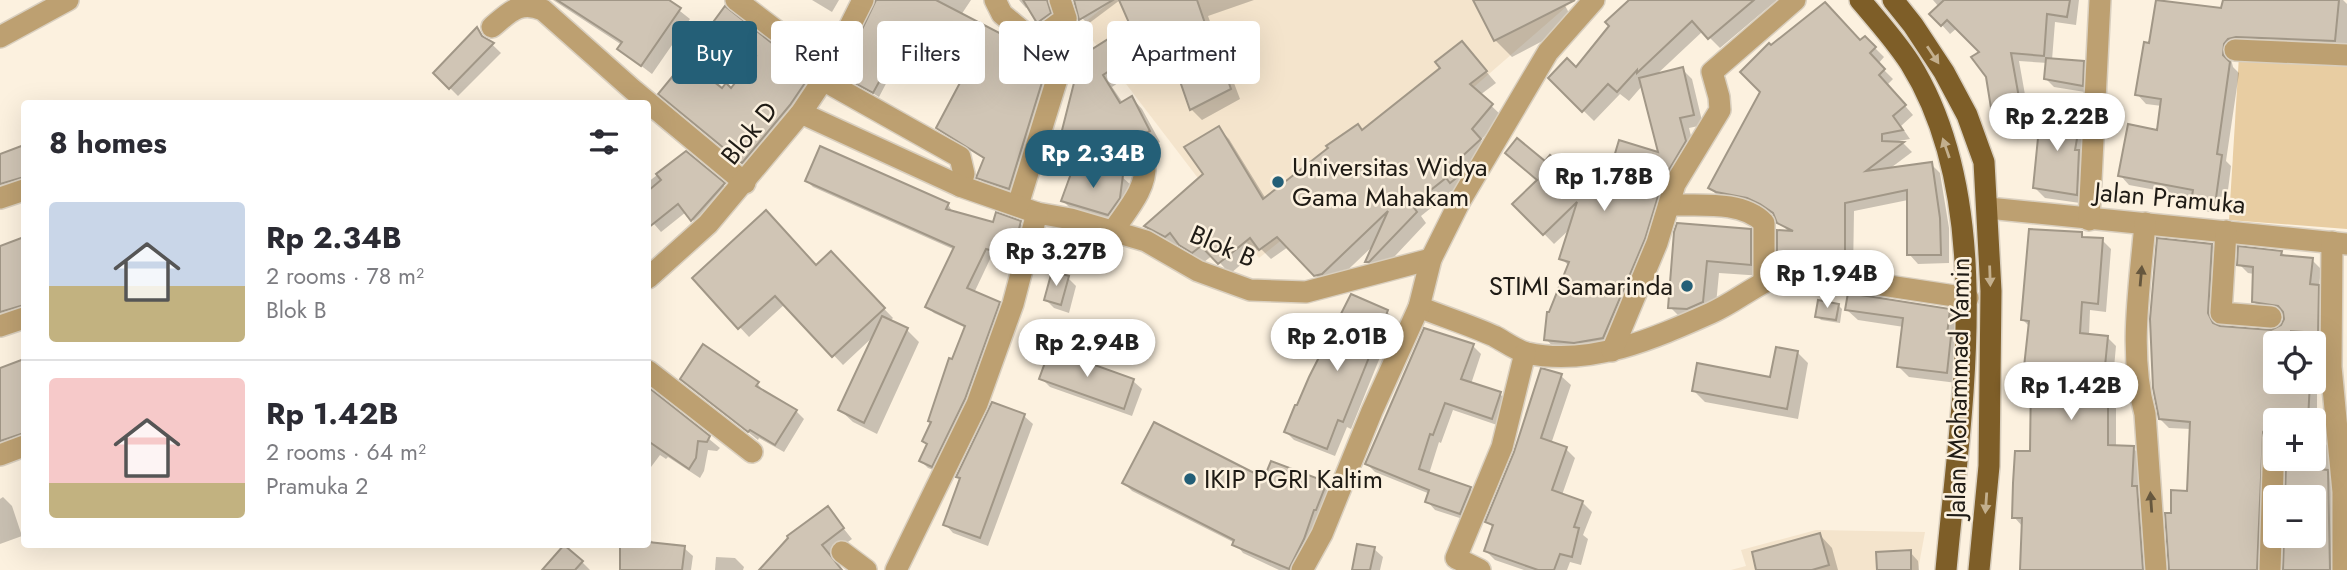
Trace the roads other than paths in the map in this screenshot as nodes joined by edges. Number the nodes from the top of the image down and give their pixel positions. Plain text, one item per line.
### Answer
1 (68, 0) edge
2 (736, 0) edge
3 (863, 0) edge
4 (995, 0) edge
5 (1060, 0) edge
6 (1594, 0) edge
7 (1795, 0) edge
8 (1860, 0) edge
9 (1893, 0) edge
10 (2100, 0) edge
11 (853, 21) edge
12 (1007, 21) edge
13 (1062, 21) edge
14 (492, 27) dead end
15 (771, 29) edge
16 (0, 37) edge
17 (2235, 50) dead end
18 (2347, 55) edge
19 (820, 84) edge
20 (841, 84) edge
21 (1055, 84) edge
22 (645, 100) edge
23 (651, 105) edge
24 (801, 113) junction
25 (1145, 164) dead end
26 (745, 183) junction
27 (960, 186) junction
28 (21, 191) edge
29 (0, 198) edge
30 (1017, 205) junction
31 (1669, 205) junction
32 (1988, 208) junction
33 (1037, 213) junction
34 (2090, 220) junction
35 (2145, 223) junction
36 (2226, 230) junction
37 (1113, 231) junction
38 (2340, 243) edge
39 (1431, 258) junction
40 (651, 275) edge
41 (1764, 282) junction
42 (1968, 298) junction
43 (1419, 307) junction
44 (2271, 317) dead end
45 (21, 319) edge
46 (0, 326) edge
47 (1612, 351) junction
48 (1525, 353) junction
49 (651, 373) edge
50 (21, 447) edge
51 (752, 452) dead end
52 (0, 454) edge
53 (2273, 471) edge
54 (842, 552) dead end
55 (866, 570) edge
56 (896, 570) edge
57 (1302, 570) edge
58 (1480, 570) edge
59 (1946, 570) edge
60 (1979, 570) edge
61 (2156, 570) edge
62 (2270, 570) edge
63 (2343, 570) edge

1 - 16 street
2 - 15 street
3 - 11 street, Blok D
4 - 12 street
5 - 13 street
6 - 39 street
7 - 31 street
42 -> 8 main road, Jalan Mohammad Yamin
9 -> 32 main road, Jalan Mohammad Yamin
10 - 34 street
14 - 22 street
17 - 18 street
19 - 24 street, Blok D
20 - 27 street
21 - 30 street
23 - 26 street
24 - 26 street, Blok D
24 - 27 street, Blok B
25 - 37 street
26 - 40 street, Blok D
27 - 30 street, Blok B
28 - 29 street
30 - 33 street, Blok B
31 - 41 street
31 - 47 street
32 - 34 street, Jalan Pramuka
32 -> 60 main road, Jalan Mohammad Yamin
33 - 37 street, Blok B
33 - 56 street
34 - 35 street, Jalan Pramuka
35 - 36 street, Jalan Pramuka
61 -> 35 street
36 - 38 street, Jalan Pramuka
36 - 44 street
37 - 39 street, Blok B
38 - 63 street
39 - 43 street
41 - 42 street
41 - 47 street
42 - 59 main road, Jalan Mohammad Yamin
43 - 48 street
43 - 57 street
45 - 46 street
47 - 48 street
48 - 58 street
49 - 51 street
50 - 52 street
53 - 62 street
54 - 55 street

